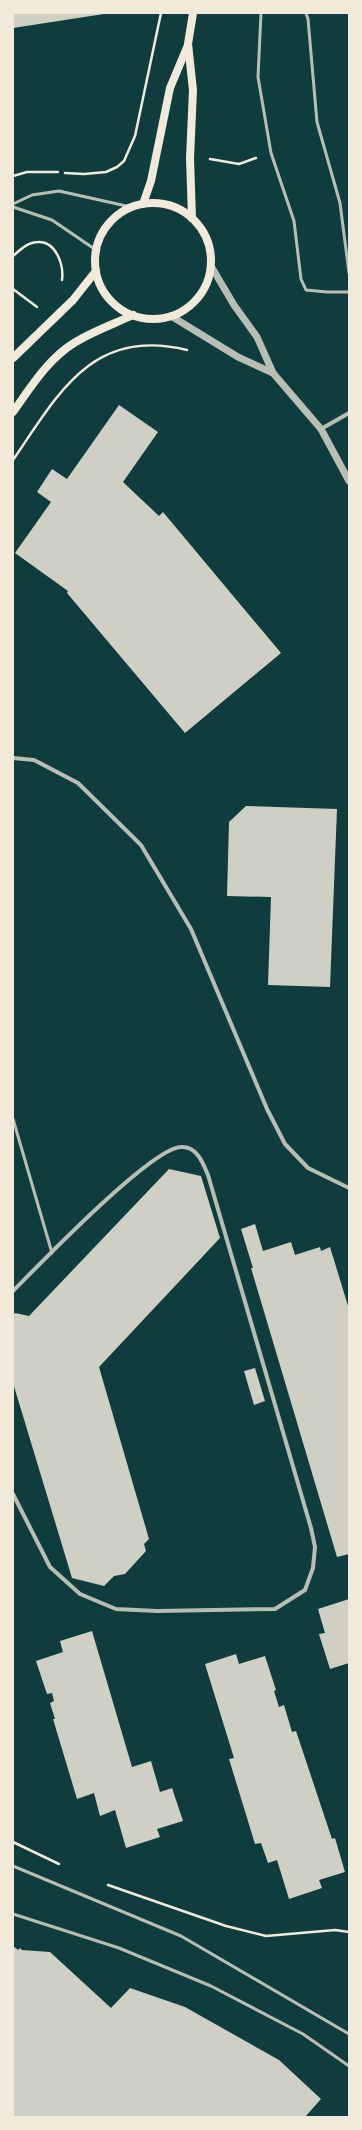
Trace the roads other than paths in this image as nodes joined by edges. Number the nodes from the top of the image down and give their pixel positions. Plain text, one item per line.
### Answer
1 (193, 13) edge
2 (261, 13) edge
3 (306, 13) edge
4 (188, 44) junction
5 (143, 204) junction
6 (13, 205) edge
7 (131, 207) junction
8 (192, 218) junction
9 (96, 250) junction
10 (211, 266) junction
11 (96, 271) junction
12 (349, 273) edge
13 (349, 292) edge
14 (133, 315) junction
15 (171, 316) junction
16 (13, 358) edge
17 (273, 373) junction
18 (13, 412) edge
19 (349, 413) edge
20 (321, 429) junction
21 (349, 482) edge
22 (13, 758) edge
23 (13, 1120) edge
24 (349, 1188) edge
25 (52, 1253) junction
26 (13, 1291) edge
27 (13, 1494) edge
28 (13, 1866) edge
29 (13, 1914) edge
30 (349, 2034) edge
31 (349, 2066) edge

1 - 4 main road
2 - 13 lane
3 - 12 lane
4 - 5 main road
4 - 8 main road
5 - 7 main road
5 - 8 main road
6 - 7 lane
6 - 9 lane
7 - 9 main road
8 - 10 main road
9 - 11 main road
10 - 15 main road
10 - 17 street
11 - 14 main road
11 - 16 main road
14 - 15 main road
14 - 18 main road
15 - 17 street
17 - 20 street
19 - 20 street
20 - 21 street
22 - 24 street
23 - 25 lane
25 - 26 street
25 - 27 street
28 - 30 lane
29 - 31 lane

